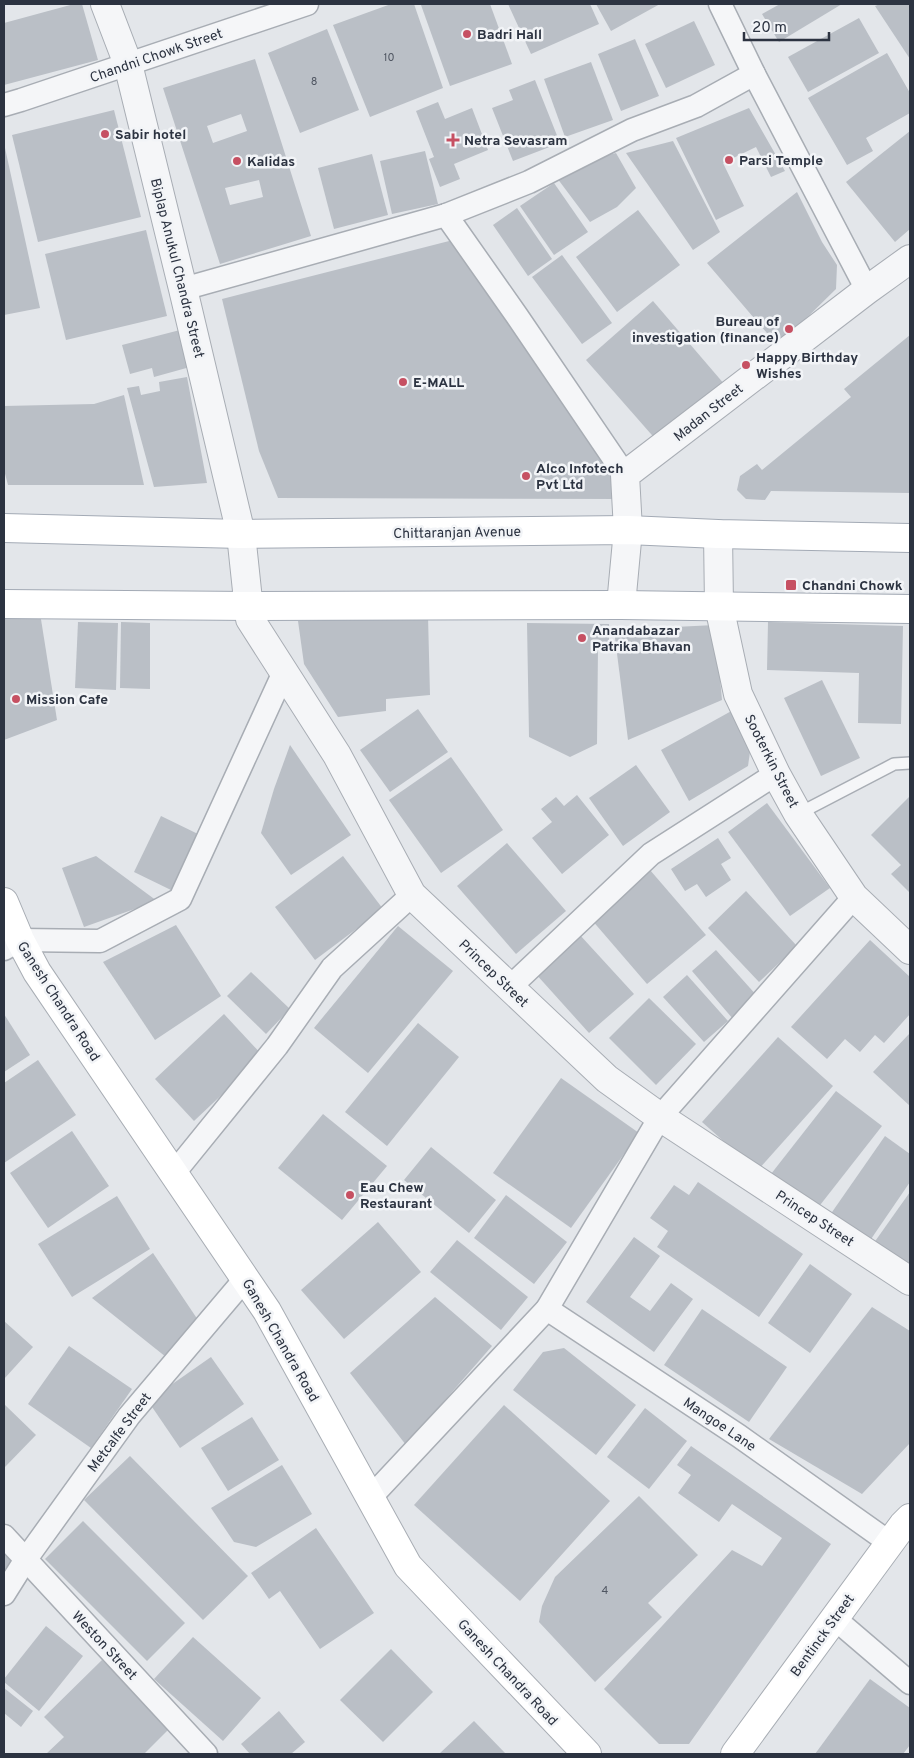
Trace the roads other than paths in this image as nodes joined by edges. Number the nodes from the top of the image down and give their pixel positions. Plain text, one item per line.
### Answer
1 (307, 4) edge
2 (720, 4) edge
3 (108, 5) edge
4 (128, 64) junction
5 (754, 74) junction
6 (4, 104) edge
7 (446, 215) junction
8 (910, 259) edge
9 (183, 289) junction
10 (867, 290) junction
11 (625, 475) junction
12 (4, 528) edge
13 (628, 530) junction
14 (241, 534) junction
15 (718, 534) junction
16 (910, 538) edge
17 (4, 604) edge
18 (621, 605) junction
19 (249, 606) junction
20 (719, 606) junction
21 (910, 609) edge
22 (284, 672) junction
23 (910, 763) edge
24 (776, 774) junction
25 (798, 814) junction
26 (412, 895) junction
27 (854, 897) junction
28 (4, 902) edge
29 (12, 945) edge
30 (910, 950) edge
31 (509, 988) junction
32 (660, 1117) junction
33 (174, 1173) junction
34 (245, 1279) junction
35 (910, 1281) edge
36 (547, 1309) junction
37 (370, 1498) junction
38 (910, 1518) edge
39 (4, 1536) edge
40 (890, 1544) junction
41 (26, 1559) junction
42 (4, 1594) edge
43 (834, 1618) junction
44 (910, 1683) edge
45 (206, 1754) edge
46 (587, 1754) edge
47 (735, 1754) edge

1 - 4 street, Chandni Chowk Street
2 - 5 street
3 - 4 street, Biplap Anukul Chandra Street
4 - 6 street, Chandni Chowk Street
4 - 9 street, Biplap Anukul Chandra Street
5 - 7 street
5 - 10 street
7 - 9 street
7 - 11 street
8 - 10 street, Madan Street
9 - 14 street, Biplap Anukul Chandra Street
10 - 11 street, Madan Street
11 - 13 street
12 - 14 main road, Chittaranjan Avenue
13 - 14 main road, Chittaranjan Avenue
13 - 15 main road, Chittaranjan Avenue
13 - 18 street
14 - 19 street, Princep Street
15 - 16 main road, Chittaranjan Avenue
15 - 20 street, Sooterkin Street
17 - 19 main road
18 - 19 main road
18 - 20 main road
19 - 22 street, Princep Street
20 - 21 main road
20 - 24 street, Sooterkin Street
22 - 26 street, Princep Street
22 - 29 street
23 - 25 lane
24 - 25 street, Sooterkin Street
24 - 31 street
25 - 27 street, Sooterkin Street
26 - 31 street, Princep Street
26 - 33 street
27 - 30 street, Sooterkin Street
27 - 32 street
28 - 29 main road, Ganesh Chandra Road
29 - 33 main road, Ganesh Chandra Road
31 - 32 street, Princep Street
32 - 35 street, Princep Street
32 - 36 street
33 - 34 main road, Ganesh Chandra Road
34 - 37 main road, Ganesh Chandra Road
34 - 41 street, Metcalfe Street
36 - 37 street
36 - 40 street, Mangoe Lane
37 - 46 main road, Ganesh Chandra Road
38 - 40 main road, Bentinck Street
39 - 41 street, Weston Street
40 - 43 main road, Bentinck Street
41 - 42 street, Metcalfe Street
41 - 45 street, Weston Street
43 - 44 street
43 - 47 main road, Bentinck Street

